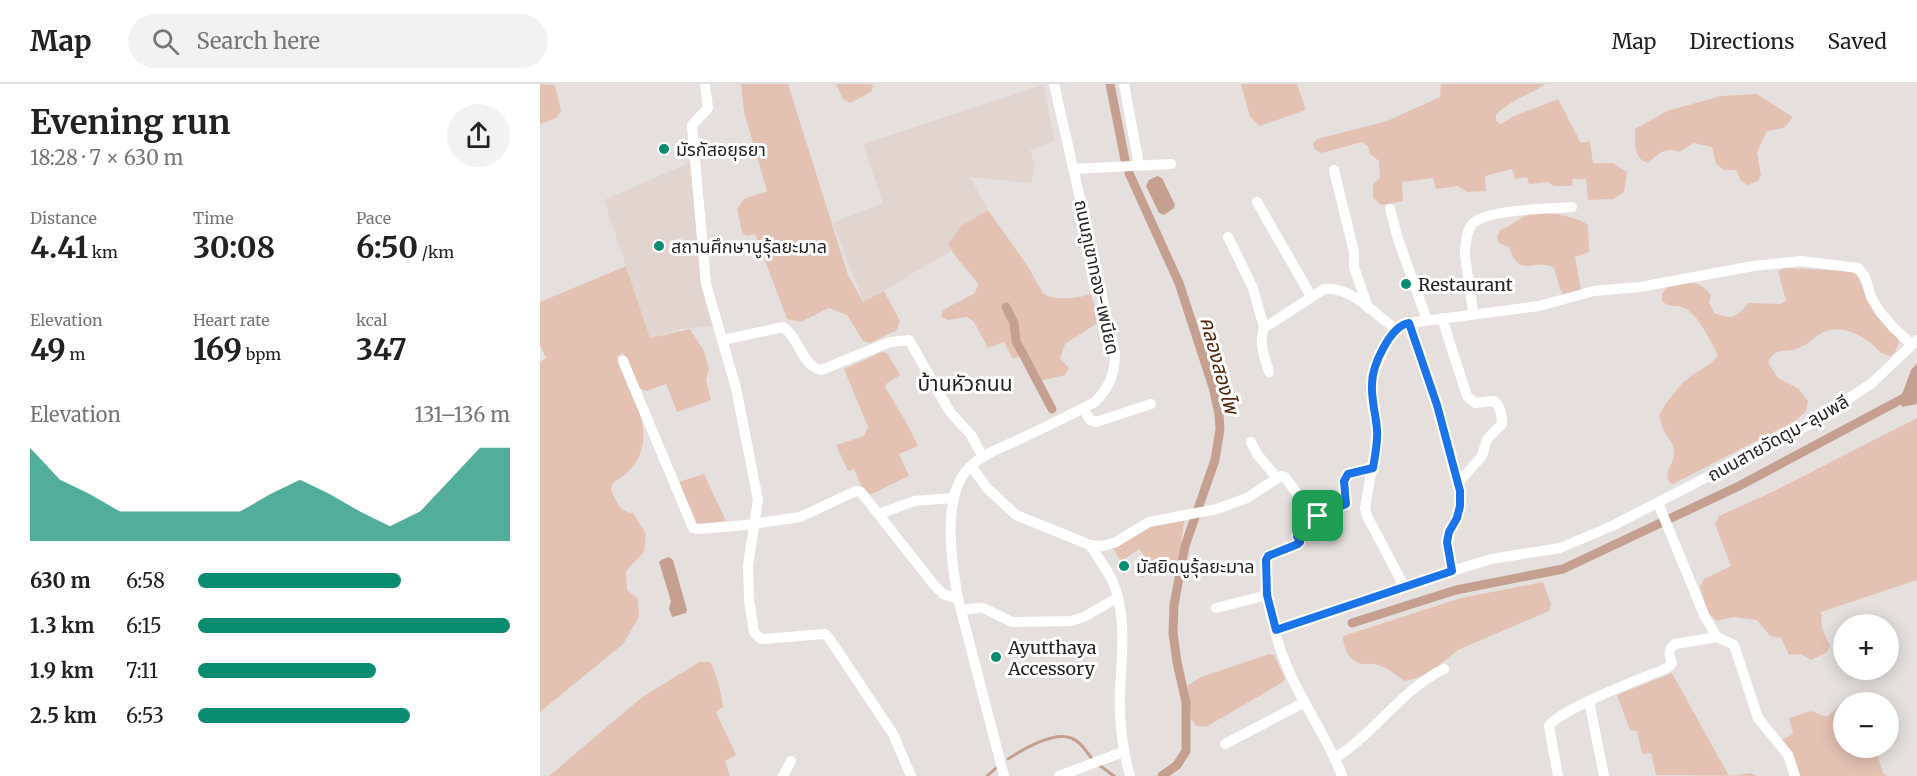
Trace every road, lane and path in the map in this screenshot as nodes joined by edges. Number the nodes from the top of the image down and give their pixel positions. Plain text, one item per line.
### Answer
1 (705, 84) edge
2 (1054, 84) edge
3 (1124, 84) edge
4 (1171, 164) dead end
5 (1139, 165) junction
6 (1074, 169) junction
7 (1334, 170) dead end
8 (1257, 202) dead end
9 (1572, 207) dead end
10 (1390, 209) dead end
11 (1228, 237) dead end
12 (1311, 296) junction
13 (1368, 308) junction
14 (1473, 313) junction
15 (1442, 318) junction
16 (1427, 320) junction
17 (1409, 323) junction
18 (1264, 328) junction
19 (1395, 329) junction
20 (723, 340) junction
21 (1914, 342) edge
22 (623, 361) dead end
23 (1269, 372) dead end
24 (1150, 404) dead end
25 (1083, 408) junction
26 (1251, 442) dead end
27 (983, 457) junction
28 (971, 466) junction
29 (1373, 468) junction
30 (1277, 478) junction
31 (1458, 483) junction
32 (954, 498) junction
33 (1660, 506) junction
34 (879, 514) junction
35 (1318, 516) junction
36 (755, 524) junction
37 (1090, 545) junction
38 (1452, 571) junction
39 (1404, 586) junction
40 (1267, 595) junction
41 (1117, 598) junction
42 (958, 599) junction
43 (1216, 608) dead end
44 (961, 610) junction
45 (1276, 630) junction
46 (1717, 637) junction
47 (1444, 669) dead end
48 (1589, 701) junction
49 (1305, 702) junction
50 (1225, 744) dead end
51 (1123, 752) junction
52 (1335, 758) junction
53 (791, 761) dead end
54 (783, 776) edge
55 (911, 776) edge
56 (1004, 776) edge
57 (1059, 776) edge
58 (1130, 776) edge
59 (1342, 776) edge
60 (1558, 776) edge
61 (1604, 776) edge
62 (1795, 776) edge

1 - 20 street
2 - 6 street, ถนนภูเขาทอง-เพนียด
3 - 5 street
4 - 5 street
5 - 6 street
6 - 25 street, ถนนภูเขาทอง-เพนียด
7 - 13 street
8 - 12 street
9 - 14 street
10 - 16 street
11 - 18 street
12 - 13 street
12 - 18 street
13 - 19 street
14 - 15 street
14 - 21 street
15 - 16 street
15 - 31 street
16 - 17 street
17 - 19 street
17 - 31 street
18 - 23 street
19 - 29 street
20 - 27 street
20 - 36 street
21 - 33 street, ถนนสายวัดตูม-ลุมพลี
22 - 36 street
24 - 25 street
25 - 27 street, ถนนภูเขาทอง-เพนียด
26 - 30 street
27 - 28 street, ถนนภูเขาทอง-เพนียด
28 - 32 street, ถนนภูเขาทอง-เพนียด
28 - 37 street
29 - 35 street
29 - 39 street
30 - 35 street
30 - 37 street
31 - 38 street
32 - 34 street
32 - 42 street, ถนนภูเขาทอง-เพนียด
33 - 38 street, ถนนสายวัดตูม-ลุมพลี
33 - 46 street
34 - 36 street
34 - 42 street
35 - 40 street
36 - 55 street
37 - 41 street
38 - 39 street, ถนนสายวัดตูม-ลุมพลี
39 - 45 street, ถนนสายวัดตูม-ลุมพลี
40 - 43 street
40 - 45 street
41 - 44 street
41 - 51 street
42 - 44 street, ถนนภูเขาทอง-เพนียด
44 - 56 street, ถนนภูเขาทอง-เพนียด
45 - 49 street
46 - 48 street
46 - 62 street
47 - 52 street
48 - 60 street
48 - 61 street
49 - 50 street
49 - 52 street
51 - 57 street
51 - 58 street
52 - 59 street
53 - 54 street

